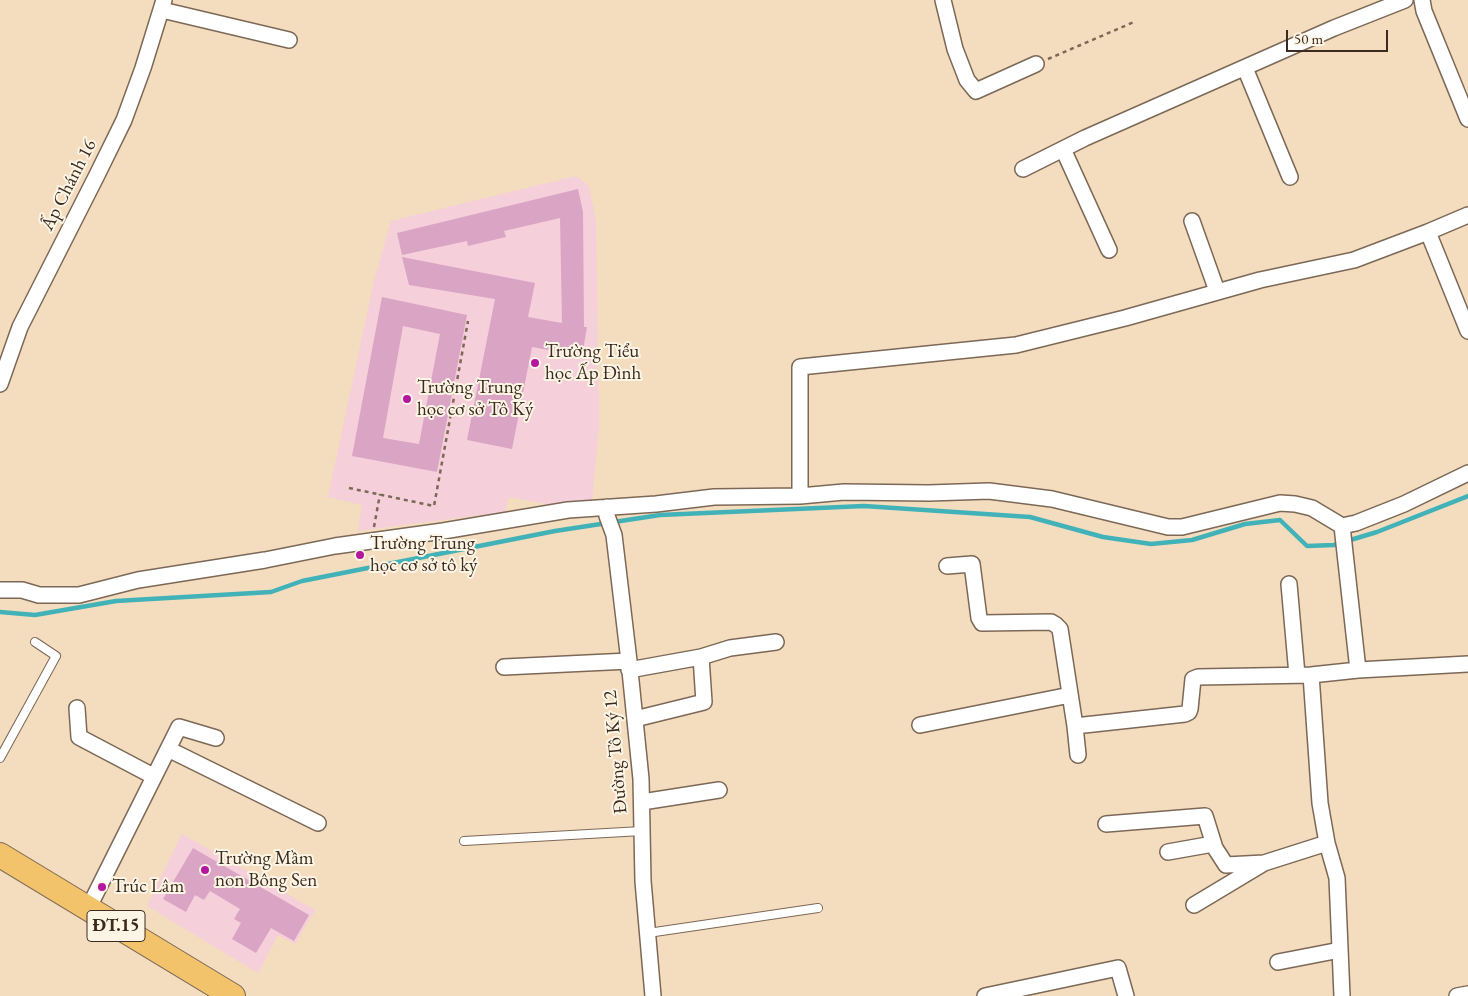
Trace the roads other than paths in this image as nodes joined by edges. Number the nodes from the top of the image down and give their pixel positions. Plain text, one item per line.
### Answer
1 (943, 0) edge
2 (1405, 0) edge
3 (1422, 0) edge
4 (163, 5) edge
5 (289, 40) dead end
6 (1036, 64) road end
7 (1245, 68) junction
8 (1468, 120) edge
9 (1063, 149) junction
10 (1023, 169) dead end
11 (1290, 177) dead end
12 (1468, 215) edge
13 (1192, 221) dead end
14 (1428, 232) junction
15 (1109, 250) dead end
16 (1218, 291) junction
17 (1467, 327) edge
18 (0, 384) edge
19 (1468, 473) edge
20 (800, 496) junction
21 (607, 511) junction
22 (1343, 535) junction
23 (947, 566) dead end
24 (1289, 584) dead end
25 (0, 590) edge
26 (35, 642) dead end
27 (776, 642) dead end
28 (701, 657) junction
29 (1468, 664) edge
30 (629, 665) junction
31 (504, 667) dead end
32 (1358, 670) junction
33 (1304, 675) junction
34 (1070, 695) junction
35 (76, 708) dead end
36 (635, 719) junction
37 (920, 725) dead end
38 (1075, 726) junction
39 (216, 738) dead end
40 (168, 749) junction
41 (1078, 755) dead end
42 (0, 758) edge
43 (154, 776) junction
44 (719, 790) dead end
45 (642, 802) junction
46 (318, 823) dead end
47 (1106, 824) dead end
48 (642, 831) junction
49 (464, 841) dead end
50 (1327, 843) junction
51 (1213, 844) junction
52 (1168, 852) dead end
53 (0, 855) edge
54 (1264, 863) junction
55 (0, 873) edge
56 (1194, 904) dead end
57 (818, 908) dead end
58 (88, 909) junction
59 (648, 933) junction
60 (1340, 950) junction
61 (1278, 962) dead end
62 (1468, 994) edge
63 (204, 996) edge
64 (233, 996) edge
65 (653, 996) edge
66 (985, 996) edge
67 (1126, 996) edge
68 (1342, 996) edge
69 (1459, 996) edge

1 - 6 street
2 - 7 street
3 - 8 street
4 - 5 street
4 - 18 street, Ấp Chánh 16
7 - 9 street
7 - 11 street
9 - 10 street
9 - 15 street
12 - 14 street
13 - 16 street
14 - 16 street
14 - 17 street
16 - 20 street
19 - 22 street
20 - 21 street
20 - 22 street
21 - 25 street
21 - 30 street, Đường Tô Ký 12
22 - 32 street
23 - 34 street
24 - 33 street
26 - 42 lane
27 - 28 street
28 - 30 street
28 - 36 street
29 - 32 street
30 - 31 street
30 - 36 street, Đường Tô Ký 12
32 - 33 street
33 - 38 street
33 - 50 street
34 - 37 street
34 - 38 street
35 - 43 street
36 - 45 street, Đường Tô Ký 12
38 - 41 street
39 - 40 street
40 - 43 street
40 - 46 street
43 - 58 street
44 - 45 street
45 - 48 street, Đường Tô Ký 12
47 - 51 street
48 - 49 lane
48 - 59 street, Đường Tô Ký 12
50 - 54 street
50 - 60 street
51 - 52 street
51 - 54 street
53 - 58 main road, ĐT.15
54 - 56 street
55 - 63 main road, ĐT.15
57 - 59 lane
58 - 64 main road, ĐT.15
59 - 65 street, Đường Tô Ký 12
60 - 61 street
60 - 68 street
62 - 69 street
66 - 67 street

